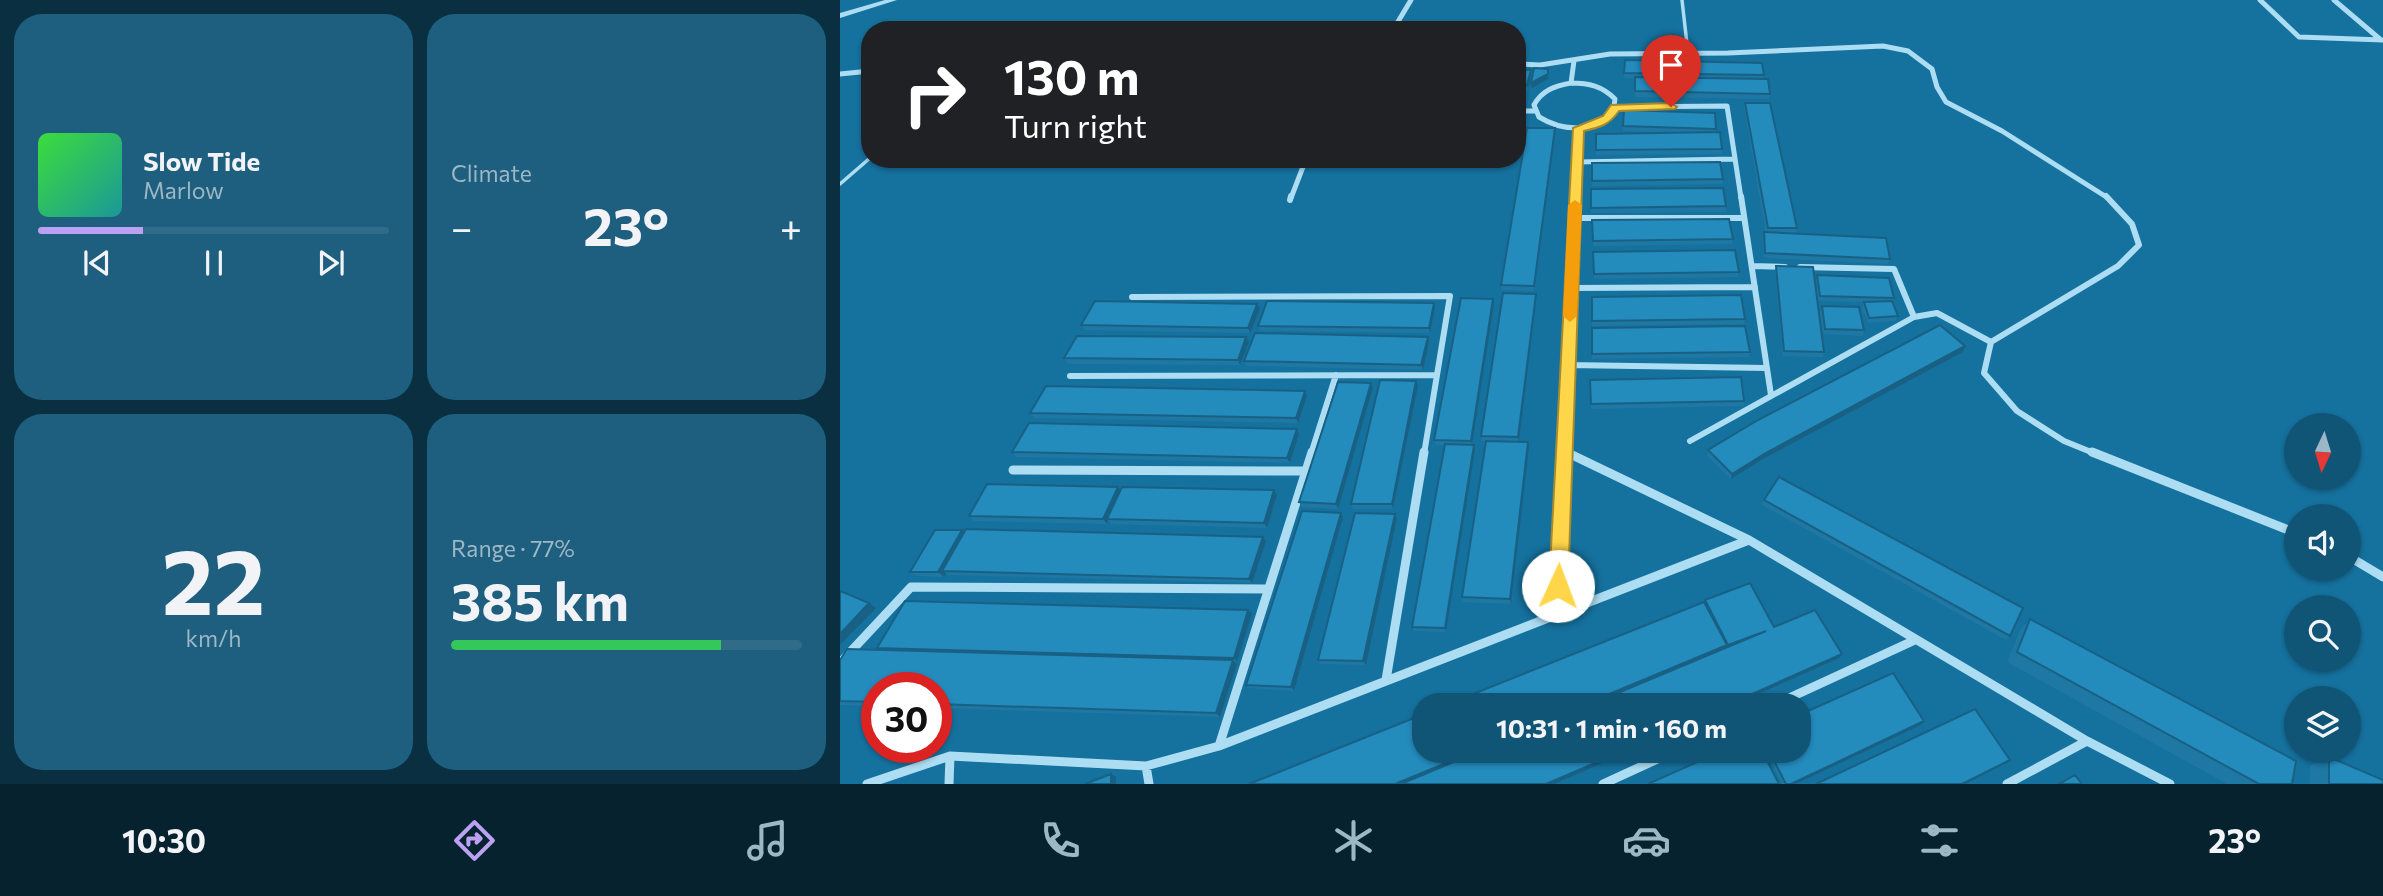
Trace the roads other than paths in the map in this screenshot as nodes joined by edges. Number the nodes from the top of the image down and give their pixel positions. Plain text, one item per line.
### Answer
1 (893, 0) edge
2 (1411, 0) edge
3 (1682, 0) edge
4 (2260, 0) edge
5 (2334, 0) edge
6 (840, 16) edge
7 (1398, 21) edge
8 (2382, 40) edge
9 (1688, 53) junction
10 (1574, 61) junction
11 (1526, 64) edge
12 (861, 72) edge
13 (840, 74) edge
14 (1571, 83) junction
15 (1616, 107) junction
16 (1526, 111) edge
17 (1535, 111) junction
18 (1578, 128) junction
19 (1735, 159) junction
20 (1577, 162) junction
21 (861, 166) edge
22 (1302, 168) edge
23 (840, 184) edge
24 (1290, 200) dead end
25 (1574, 218) junction
26 (1744, 218) junction
27 (1752, 266) junction
28 (1755, 287) junction
29 (1571, 288) junction
30 (1132, 297) dead end
31 (1914, 317) junction
32 (1991, 342) junction
33 (1568, 365) junction
34 (1766, 368) junction
35 (1336, 375) junction
36 (1437, 375) junction
37 (1070, 376) dead end
38 (1771, 395) junction
39 (1690, 441) dead end
40 (1564, 451) junction
41 (1013, 470) dead end
42 (1306, 471) junction
43 (2284, 528) edge
44 (1749, 540) junction
45 (2361, 564) edge
46 (2383, 577) edge
47 (1268, 589) junction
48 (1557, 614) junction
49 (1915, 640) junction
50 (840, 663) edge
51 (1386, 680) junction
52 (1800, 693) edge
53 (2087, 741) junction
54 (1219, 746) junction
55 (952, 756) edge
56 (929, 763) edge
57 (950, 763) edge
58 (1649, 763) edge
59 (1146, 766) junction
60 (867, 784) edge
61 (949, 784) edge
62 (1149, 784) edge
63 (1603, 784) edge
64 (2007, 784) edge
65 (2170, 784) edge

1 - 6 street
2 - 7 street
3 - 9 lane
4 - 8 street
5 - 8 street
9 - 10 street
9 - 32 street
10 - 11 street
10 - 14 street
12 - 13 street
14 - 15 street
14 - 17 street
15 - 18 street
15 - 19 street
16 - 17 street
17 - 18 street
18 - 20 street
19 - 20 street
19 - 26 street
20 - 25 street
21 - 23 lane
22 - 24 street
25 - 26 street
25 - 29 street
26 - 27 street
27 - 28 street
27 - 31 street
28 - 29 street
28 - 34 street
29 - 33 street
30 - 36 street
31 - 32 street
31 - 38 street
32 - 43 street
33 - 34 street
33 - 40 street
34 - 38 street
35 - 36 street
35 - 37 street
35 - 42 street
36 - 51 street
38 - 39 street
40 - 44 street
40 - 48 street
41 - 42 street
42 - 47 street
44 - 48 street
44 - 49 street
45 - 46 street
47 - 50 street
47 - 54 street
48 - 51 street
49 - 52 street
49 - 53 street
51 - 54 street
53 - 64 street
53 - 65 street
54 - 59 street
55 - 59 street
56 - 60 street
57 - 61 street
58 - 63 street
59 - 62 street

